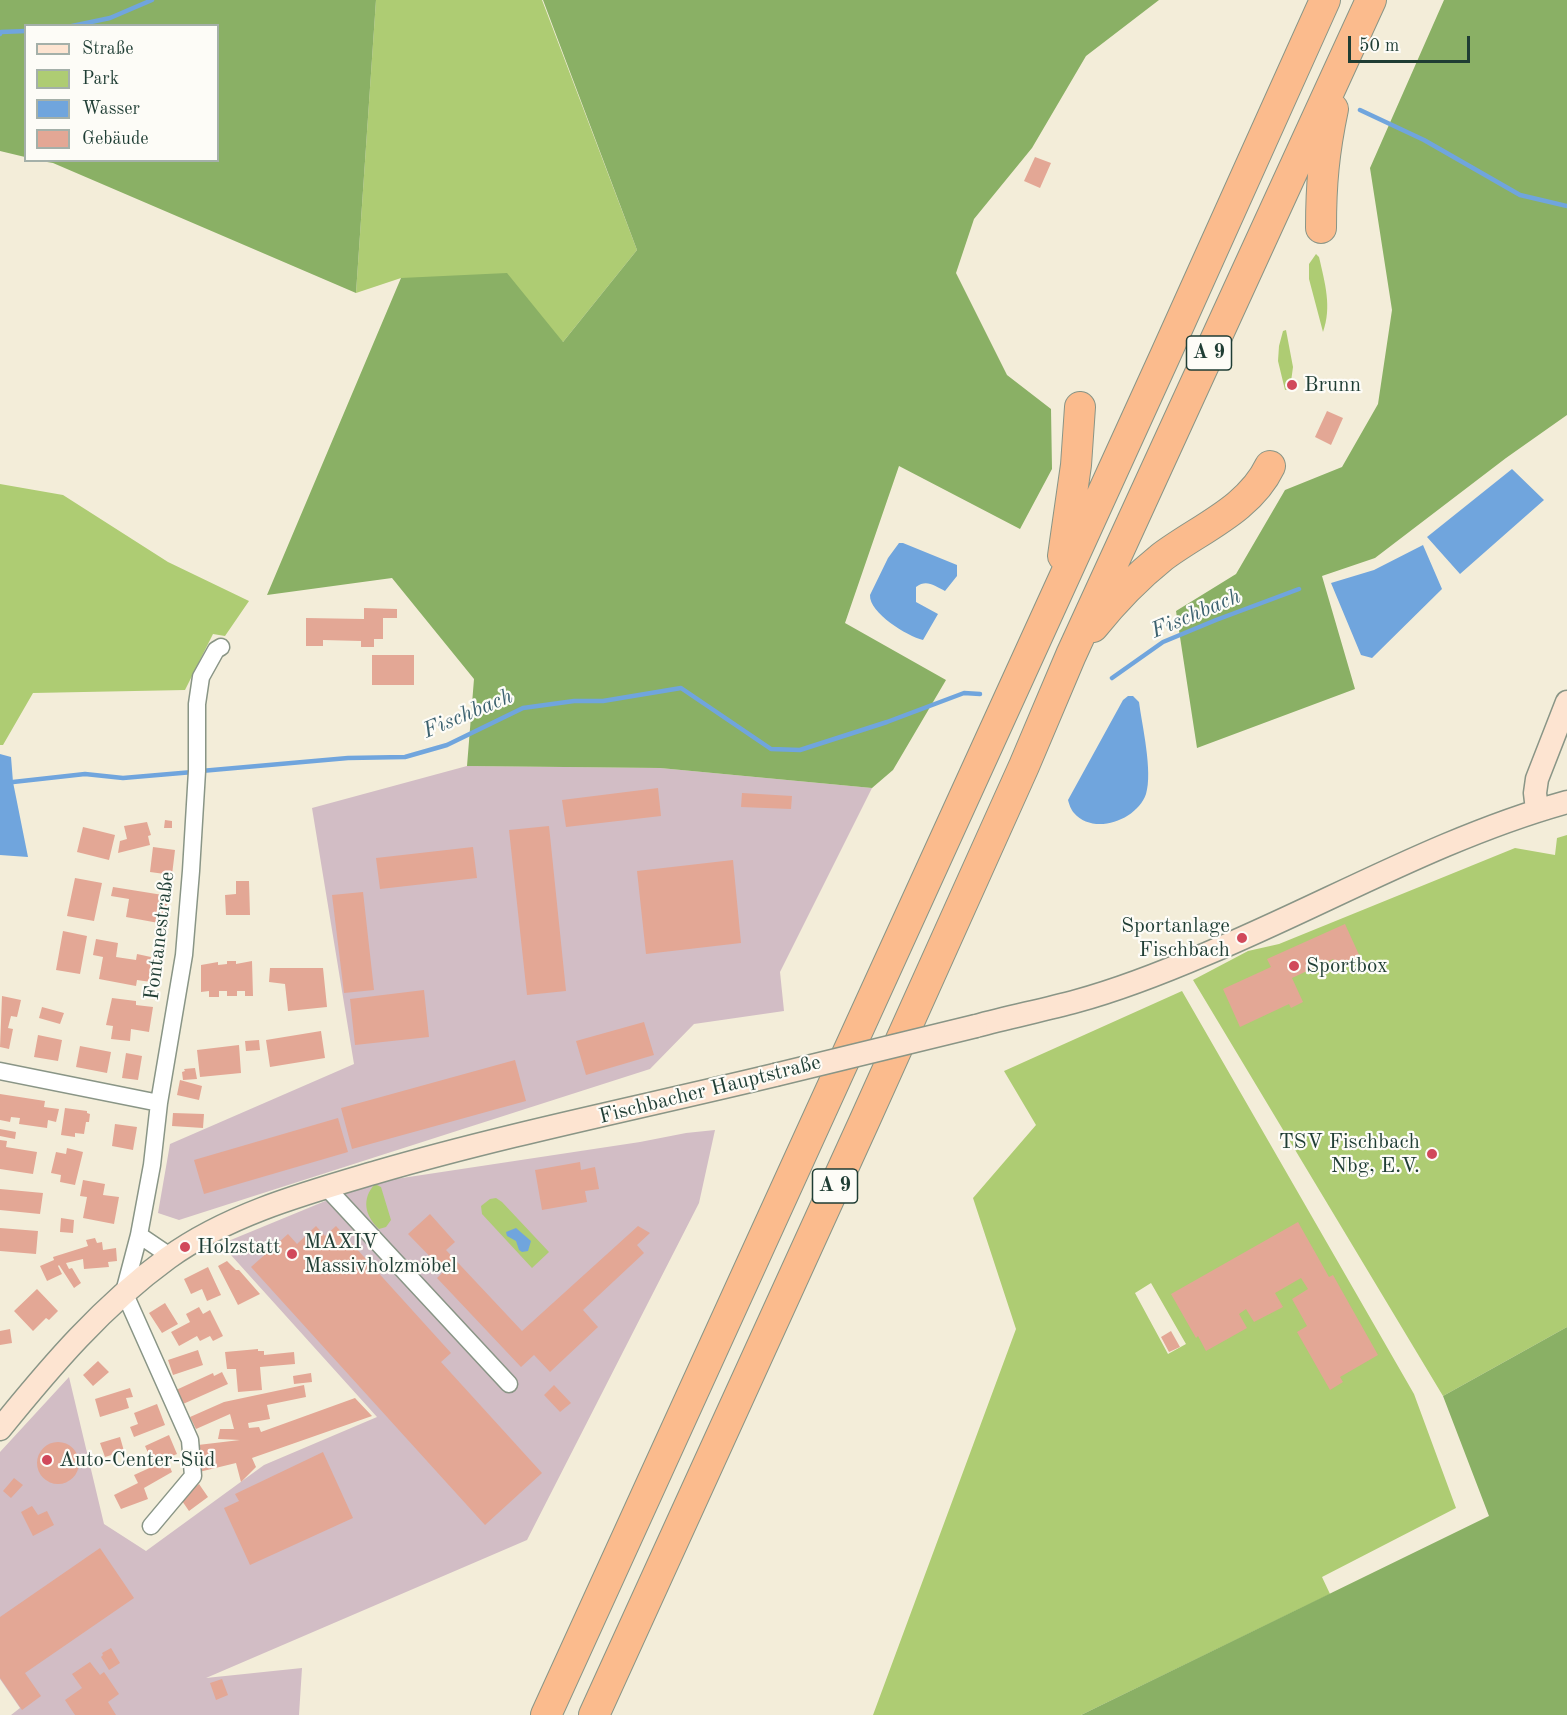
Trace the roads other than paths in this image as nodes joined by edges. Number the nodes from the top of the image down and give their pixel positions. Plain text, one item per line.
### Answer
1 (1325, 0) edge
2 (1371, 0) edge
3 (1347, 50) junction
4 (1321, 228) dead end
5 (1080, 407) dead end
6 (1270, 466) dead end
7 (1056, 594) junction
8 (221, 646) dead end
9 (1071, 655) junction
10 (1567, 702) edge
11 (1567, 802) edge
12 (1537, 810) junction
13 (0, 1071) edge
14 (159, 1103) junction
15 (326, 1187) junction
16 (139, 1235) junction
17 (170, 1256) junction
18 (124, 1292) junction
19 (509, 1384) dead end
20 (0, 1429) edge
21 (151, 1526) dead end
22 (546, 1715) edge
23 (594, 1715) edge

1 - 7 highway, A 9
2 - 3 highway, A 9
3 - 4 highway
3 - 9 highway, A 9
5 - 7 highway
6 - 9 highway
7 - 22 highway, A 9
8 - 14 street, Fontanestraße
9 - 23 highway, A 9
10 - 12 main road
11 - 12 main road, Fischbacher Hauptstraße
12 - 15 main road, Fischbacher Hauptstraße, bridge
13 - 14 street
14 - 16 street, Fontanestraße
15 - 17 main road, Fischbacher Hauptstraße
15 - 19 street
16 - 17 street
16 - 18 street, Fontanestraße
17 - 18 main road, Fischbacher Hauptstraße
18 - 20 main road, Fischbacher Hauptstraße
18 - 21 street

